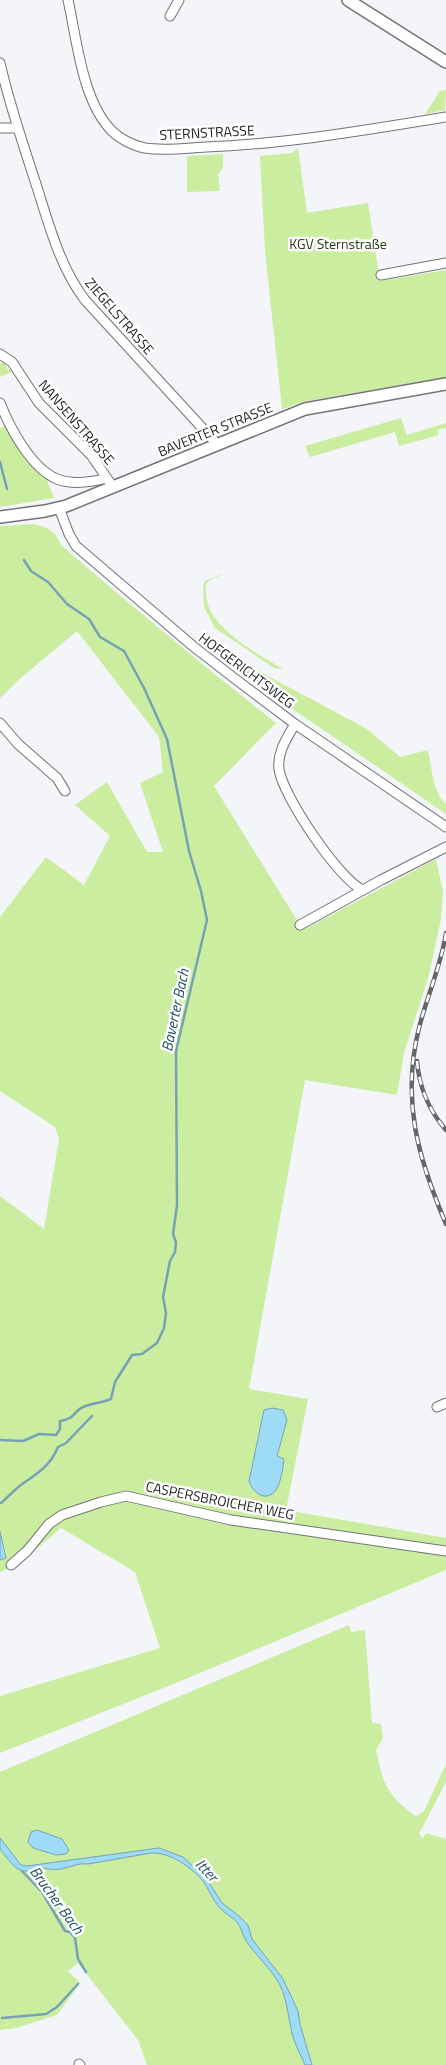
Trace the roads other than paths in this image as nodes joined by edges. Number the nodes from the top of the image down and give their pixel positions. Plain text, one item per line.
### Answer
1 (68, 0) edge
2 (179, 0) edge
3 (348, 0) edge
4 (170, 16) dead end
5 (446, 62) edge
6 (0, 63) edge
7 (446, 117) edge
8 (0, 128) edge
9 (17, 128) junction
10 (446, 263) edge
11 (381, 275) dead end
12 (0, 354) edge
13 (446, 384) edge
14 (0, 403) edge
15 (217, 444) junction
16 (110, 482) junction
17 (59, 508) junction
18 (0, 517) edge
19 (0, 723) edge
20 (295, 724) junction
21 (65, 791) dead end
22 (446, 828) edge
23 (446, 847) edge
24 (363, 890) junction
25 (300, 925) dead end
26 (446, 1551) edge
27 (10, 1565) dead end

1 - 7 street, STERNSTRASSE
2 - 4 street
3 - 5 main road
6 - 9 street, ZIEGELSTRASSE
8 - 9 street
9 - 15 street, ZIEGELSTRASSE
10 - 11 street
12 - 16 street, NANSENSTRASSE
13 - 15 main road, BAVERTER STRASSE
14 - 16 street
15 - 16 main road, BAVERTER STRASSE
16 - 17 main road, BAVERTER STRASSE
17 - 18 main road, BAVERTER STRASSE
17 - 20 street, HOFGERICHTSWEG
19 - 21 street
20 - 22 street, HOFGERICHTSWEG
20 - 24 street
23 - 24 street
24 - 25 street
26 - 27 street, CASPERSBROICHER WEG

